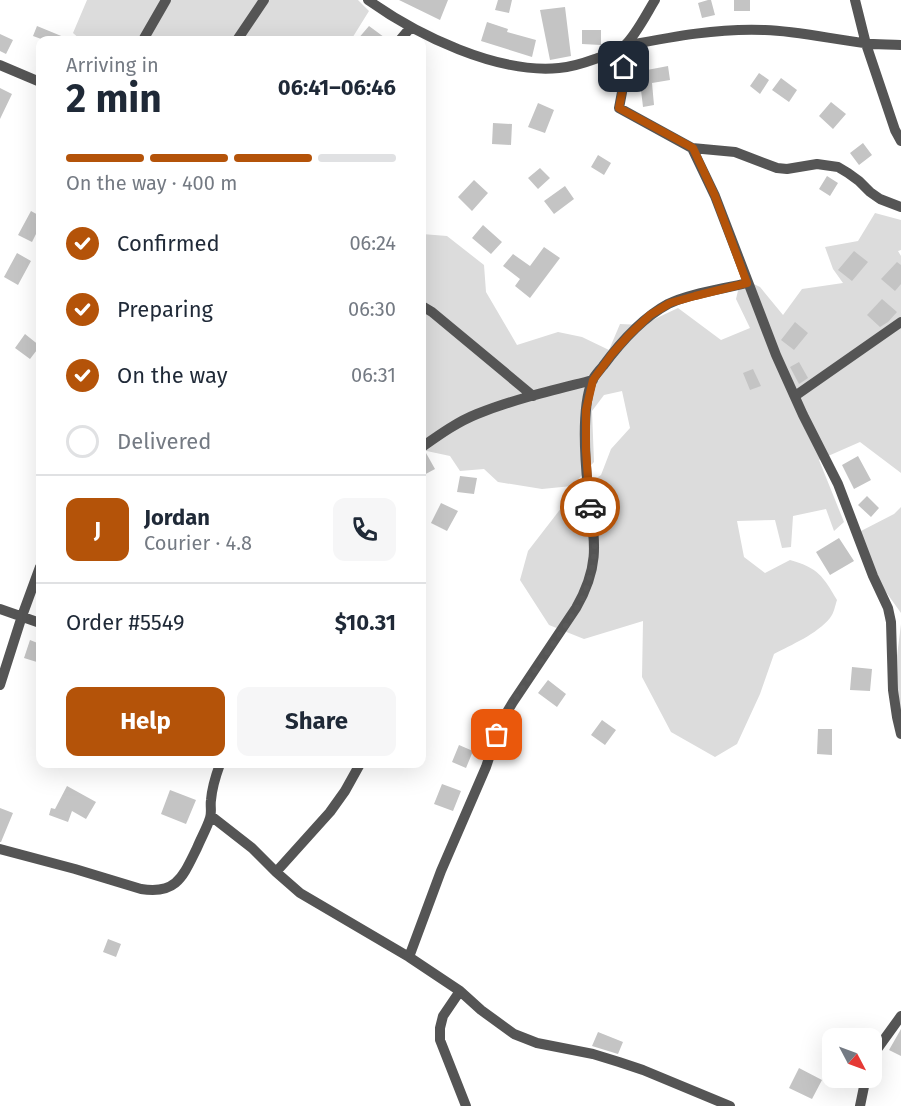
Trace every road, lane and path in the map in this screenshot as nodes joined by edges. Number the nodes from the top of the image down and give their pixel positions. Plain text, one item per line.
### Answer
1 (166, 0) edge
2 (264, 0) edge
3 (368, 0) edge
4 (655, 0) edge
5 (855, 0) edge
6 (411, 27) junction
7 (145, 36) edge
8 (240, 36) edge
9 (403, 36) edge
10 (866, 44) junction
11 (901, 45) edge
12 (624, 46) junction
13 (0, 65) edge
14 (36, 80) edge
15 (901, 141) edge
16 (693, 148) junction
17 (901, 207) edge
18 (747, 283) junction
19 (426, 308) edge
20 (901, 322) edge
21 (593, 380) junction
22 (533, 396) junction
23 (795, 396) junction
24 (426, 444) edge
25 (36, 578) edge
26 (0, 609) edge
27 (22, 616) junction
28 (36, 621) edge
29 (0, 685) edge
30 (901, 734) edge
31 (219, 768) edge
32 (358, 768) edge
33 (211, 816) junction
34 (0, 849) edge
35 (276, 872) junction
36 (409, 957) junction
37 (460, 991) junction
38 (901, 1016) edge
39 (882, 1042) edge
40 (864, 1088) edge
41 (466, 1106) edge
42 (730, 1106) edge
43 (860, 1106) edge

1 - 7 street
2 - 8 street
3 - 6 street
4 - 12 street
5 - 10 street
6 - 9 street
6 - 12 street
10 - 11 street
10 - 12 street
10 - 15 street
12 - 16 street
13 - 14 street
16 - 17 street
16 - 18 street
18 - 21 street
18 - 23 street
19 - 22 street
20 - 23 street
21 - 22 street
21 - 36 street
22 - 24 street
23 - 30 street
25 - 27 street
26 - 27 street
27 - 28 street
27 - 29 street
31 - 33 street
32 - 35 street
33 - 34 street
33 - 35 street
35 - 36 street
36 - 37 street
37 - 41 street
37 - 42 street
38 - 39 street
40 - 43 street

